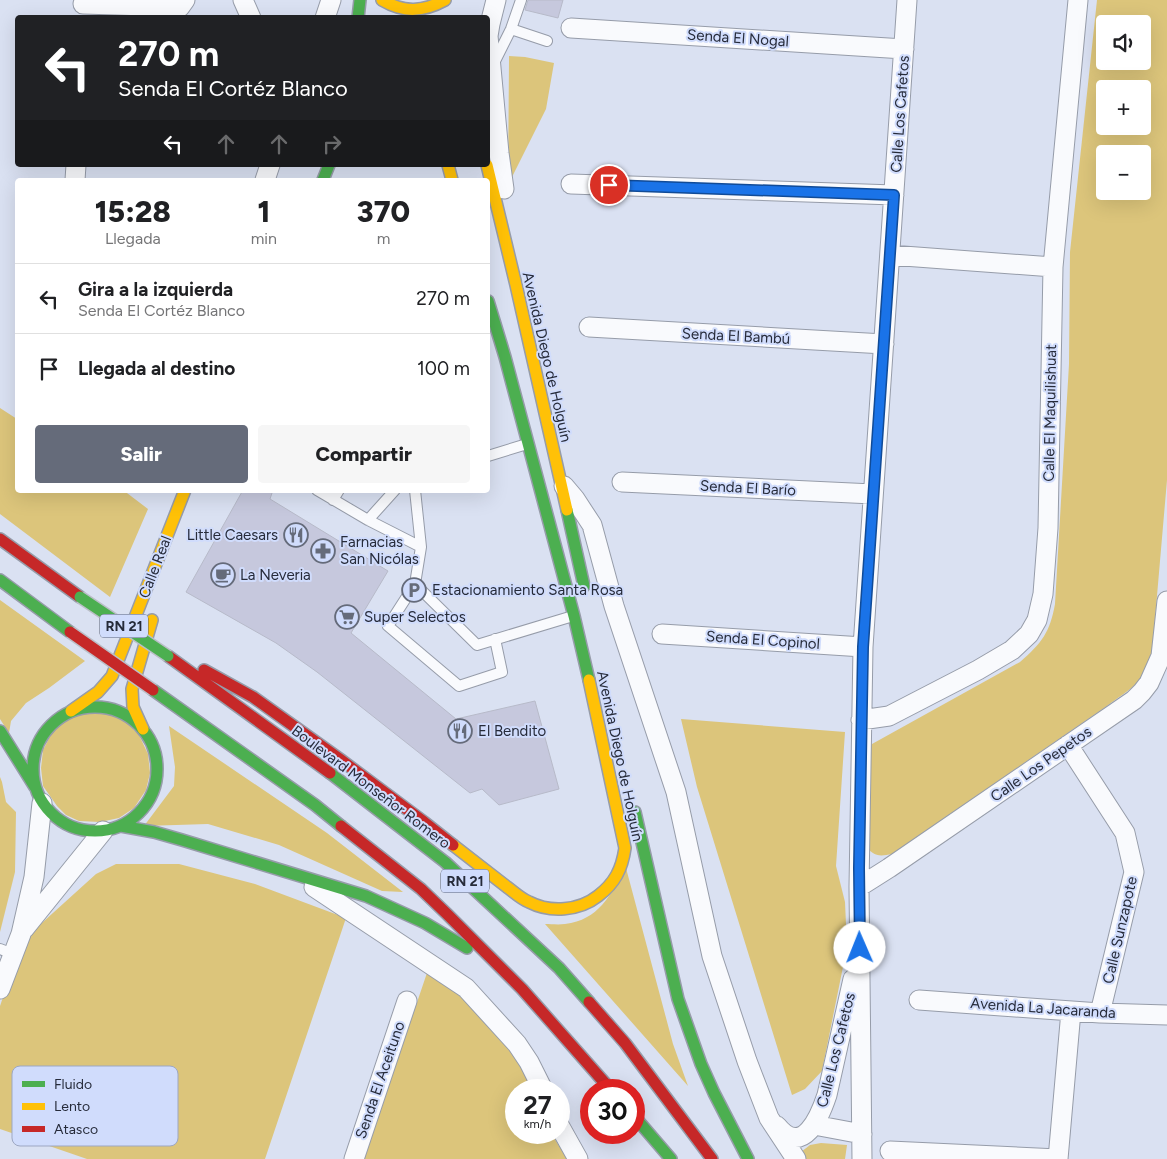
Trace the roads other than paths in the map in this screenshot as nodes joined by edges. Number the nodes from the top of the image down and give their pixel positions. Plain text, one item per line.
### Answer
1 (185, 0) edge
2 (243, 0) edge
3 (331, 0) edge
4 (360, 0) edge
5 (382, 0) edge
6 (496, 0) edge
7 (521, 0) edge
8 (907, 0) edge
9 (1078, 0) edge
10 (446, 3) edge
11 (83, 7) edge
12 (403, 13) edge
13 (250, 15) edge
14 (326, 15) edge
15 (358, 15) edge
16 (490, 24) edge
17 (571, 28) dead end
18 (511, 29) junction
19 (547, 40) dead end
20 (904, 49) junction
21 (490, 59) edge
22 (491, 70) junction
23 (487, 167) edge
24 (571, 184) dead end
25 (894, 195) junction
26 (890, 255) junction
27 (1052, 267) junction
28 (516, 284) junction
29 (490, 308) edge
30 (589, 327) dead end
31 (884, 344) junction
32 (528, 444) junction
33 (490, 455) edge
34 (559, 480) junction
35 (622, 482) dead end
36 (185, 493) edge
37 (322, 493) edge
38 (338, 493) edge
39 (392, 493) edge
40 (415, 493) edge
41 (874, 494) junction
42 (334, 500) junction
43 (368, 520) junction
44 (0, 539) edge
45 (421, 547) junction
46 (0, 580) edge
47 (415, 584) junction
48 (586, 596) dead end
49 (1167, 601) edge
50 (155, 608) dead end
51 (574, 616) junction
52 (662, 634) dead end
53 (496, 639) junction
54 (863, 647) junction
55 (171, 658) junction
56 (70, 712) junction
57 (861, 720) junction
58 (143, 729) junction
59 (0, 731) edge
60 (1068, 745) junction
61 (39, 795) junction
62 (632, 797) dead end
63 (112, 829) junction
64 (296, 875) junction
65 (859, 887) junction
66 (20, 934) junction
67 (860, 948) junction
68 (7, 951) edge
69 (1, 985) edge
70 (522, 990) junction
71 (919, 1000) dead end
72 (407, 1001) dead end
73 (1071, 1011) junction
74 (1100, 1013) junction
75 (1167, 1015) edge
76 (538, 1079) edge
77 (602, 1079) edge
78 (770, 1118) junction
79 (814, 1125) junction
80 (645, 1129) edge
81 (862, 1134) junction
82 (645, 1138) edge
83 (570, 1144) edge
84 (890, 1151) dead end
85 (354, 1159) edge
86 (578, 1159) edge
87 (659, 1159) edge
88 (671, 1159) edge
89 (712, 1159) edge
90 (748, 1159) edge
91 (796, 1159) edge
92 (862, 1159) edge
93 (1058, 1159) edge

1 - 11 street
2 - 13 street
3 - 14 street
4 - 15 main road
5 - 12 main road
6 - 16 street
7 - 18 lane
8 - 20 street, Calle Los Cafetos
9 - 27 street, Calle El Maquilishuat
10 - 12 main road
17 - 20 street, Senda El Nogal
18 - 19 lane
18 - 22 lane
20 - 25 street, Calle Los Cafetos
21 - 22 street
22 - 28 street
23 - 28 main road, Avenida Diego de Holguín
24 - 25 street
25 - 26 street, Calle Los Cafetos
26 - 27 street
26 - 31 street, Calle Los Cafetos
27 - 57 street, Calle El Maquilishuat
28 - 34 main road, Avenida Diego de Holguín
29 - 32 main road, Avenida Diego de Holguín
30 - 31 street, Senda El Bambú
31 - 41 street, Calle Los Cafetos
32 - 33 lane
32 - 51 main road, Avenida Diego de Holguín
34 - 48 main road, Avenida Diego de Holguín
34 - 78 street
35 - 41 street, Senda El Barío
36 - 56 main road, Calle Real
37 - 42 lane
38 - 42 lane
39 - 43 lane
40 - 45 lane
41 - 54 street, Calle Los Cafetos
42 - 43 lane
43 - 45 lane
44 - 55 main road, Boulevard Monseñor Romero / RN 21, bridge
45 - 47 lane
46 - 70 main road, RN 21, bridge
47 - 53 lane
47 - 53 lane
49 - 60 street, Calle Los Pepetos
50 - 58 main road, Calle Real
51 - 53 lane
51 - 55 main road, Avenida Diego de Holguín
52 - 54 street, Senda El Copinol
54 - 57 street, Calle Los Cafetos
55 - 89 main road, Boulevard Monseñor Romero / RN 21
56 - 58 main road
56 - 61 main road
57 - 65 street, Calle Los Cafetos
58 - 63 main road
59 - 61 main road
60 - 65 street, Calle Los Pepetos
60 - 74 street, Calle Sunzapote
61 - 63 main road
61 - 66 street
62 - 90 main road, Avenida Diego de Holguín
63 - 64 main road
63 - 66 street
64 - 70 main road
64 - 76 street
65 - 67 street, Calle Los Cafetos
66 - 68 street
67 - 79 street, Calle Los Cafetos
67 - 81 street, Calle Los Cafetos
68 - 69 street
70 - 77 main road, RN 21
71 - 73 street, Avenida La Jacaranda
72 - 85 street, Senda El Aceituno
73 - 74 street, Avenida La Jacaranda
73 - 93 street
74 - 75 street, Avenida La Jacaranda
78 - 79 street, Calle Los Cafetos
78 - 91 street
79 - 81 street
80 - 88 main road
81 - 92 street, Calle Los Cafetos
82 - 87 main road
83 - 86 street
84 - 93 street

